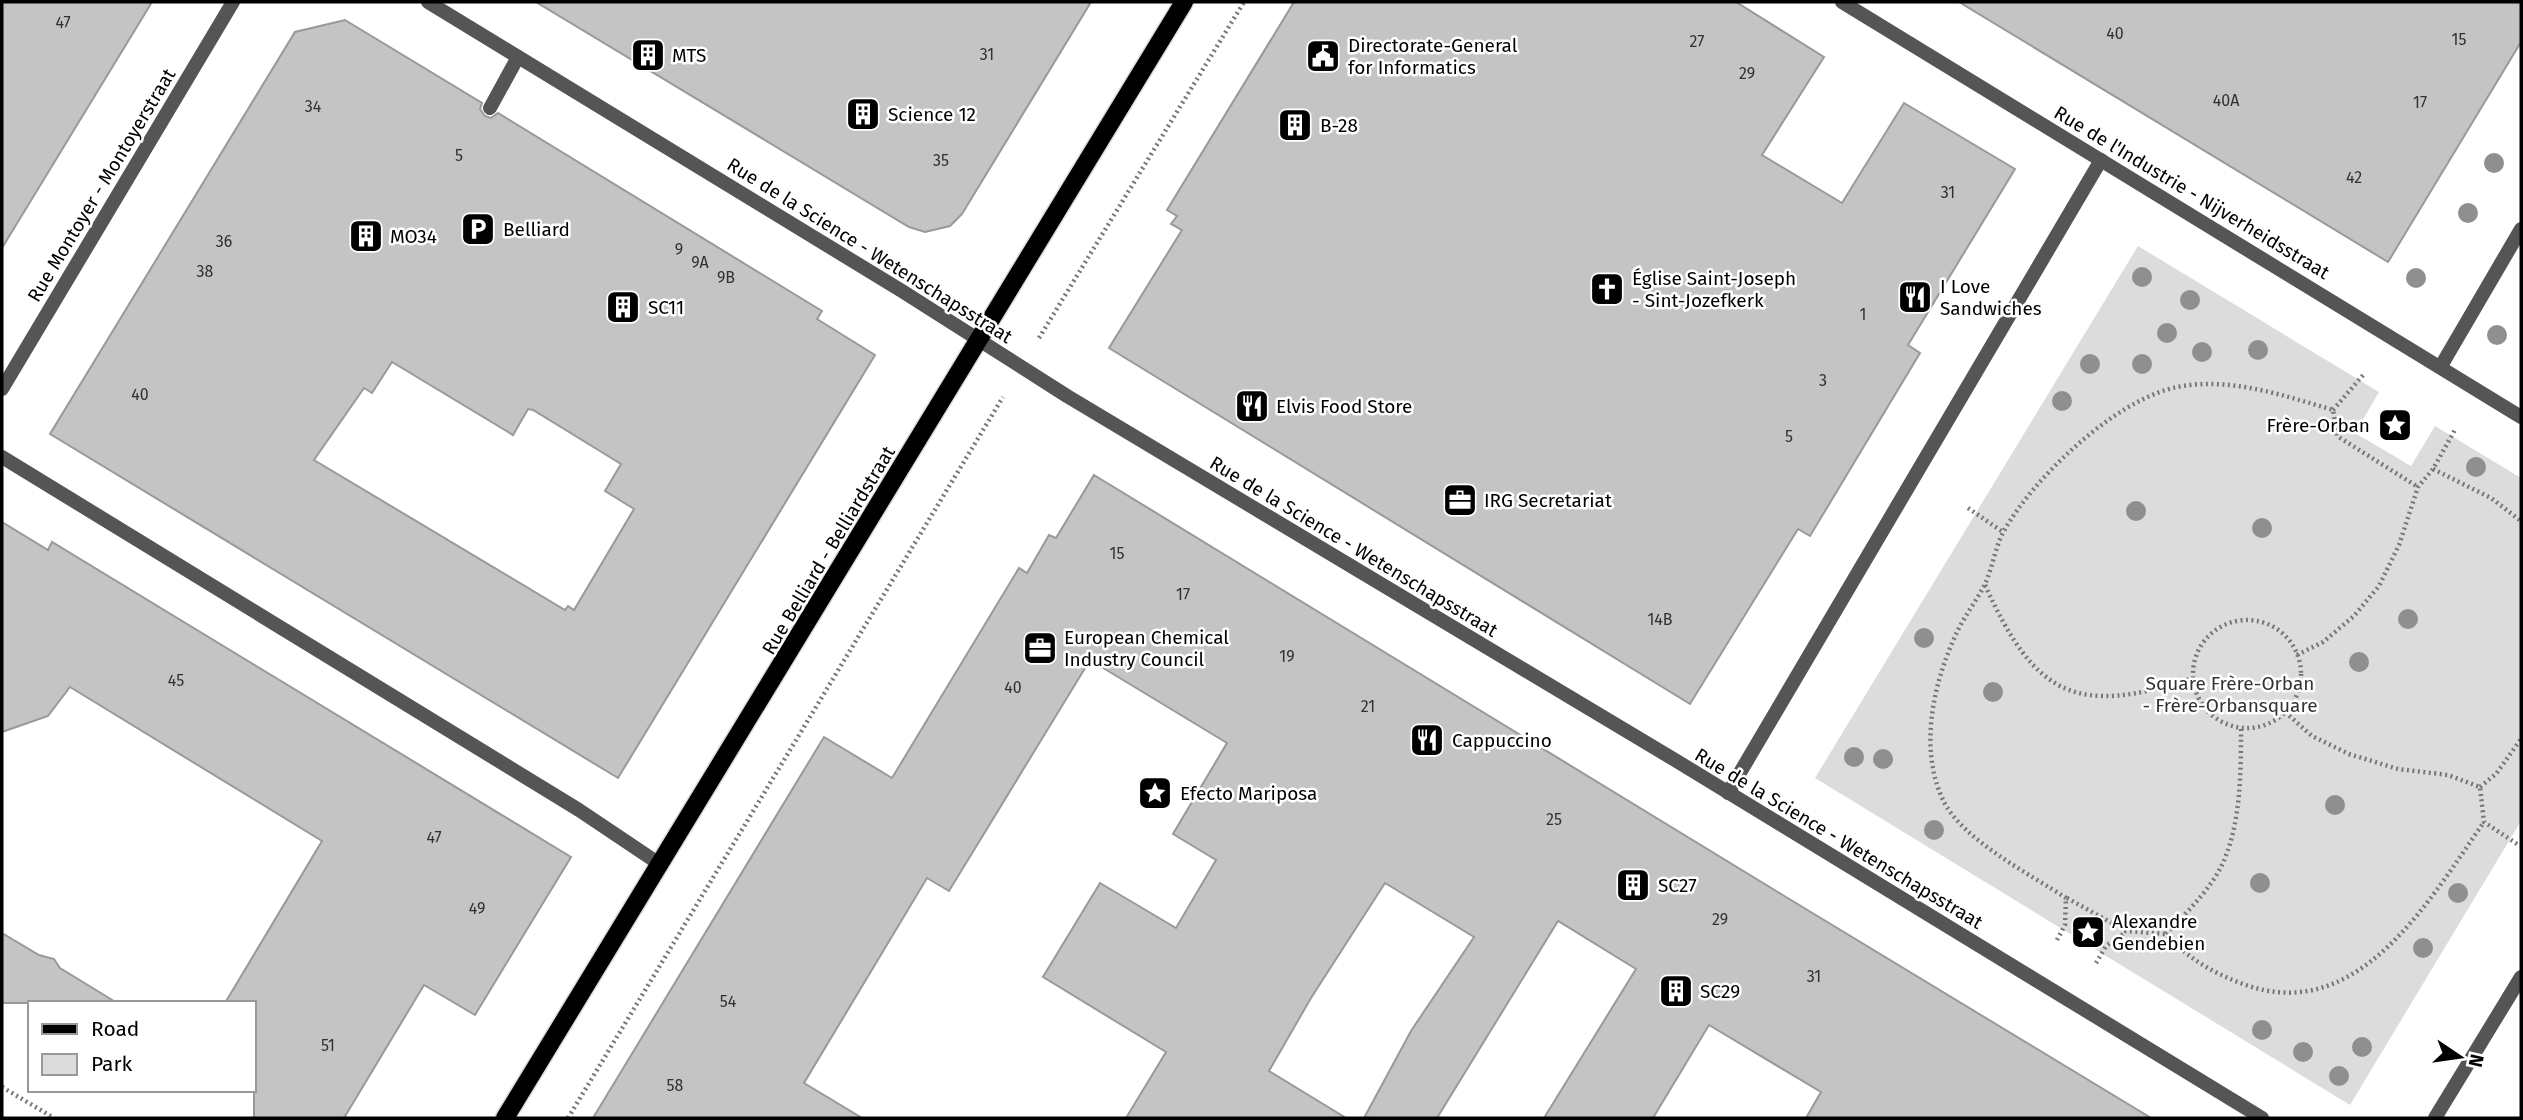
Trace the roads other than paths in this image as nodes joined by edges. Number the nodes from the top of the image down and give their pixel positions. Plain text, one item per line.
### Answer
1 (233, 2) edge
2 (428, 2) edge
3 (1184, 2) edge
4 (1842, 2) edge
5 (518, 57) junction
6 (490, 108) dead end
7 (2101, 160) junction
8 (2521, 229) edge
9 (980, 340) junction
10 (2441, 366) junction
11 (2, 388) edge
12 (2521, 417) edge
13 (2, 457) edge
14 (1728, 793) junction
15 (661, 865) junction
16 (2521, 977) edge
17 (505, 1118) edge
18 (2262, 1118) edge
19 (2435, 1118) edge

1 - 11 street, Rue Montoyer - Montoyerstraat
2 - 5 street, Rue de la Science - Wetenschapsstraat
3 - 9 main road, Rue Belliard - Belliardstraat
4 - 7 street, Rue de l'Industrie - Nijverheidsstraat
5 - 6 street
5 - 9 street, Rue de la Science - Wetenschapsstraat
7 - 10 street, Rue de l'Industrie - Nijverheidsstraat
7 - 14 street
8 - 10 street
9 - 14 street, Rue de la Science - Wetenschapsstraat
9 - 15 main road, Rue Belliard - Belliardstraat
10 - 12 street, Rue de l'Industrie - Nijverheidsstraat
13 - 15 street
14 - 18 street, Rue de la Science - Wetenschapsstraat
15 - 17 main road, Rue Belliard - Belliardstraat
16 - 19 street

